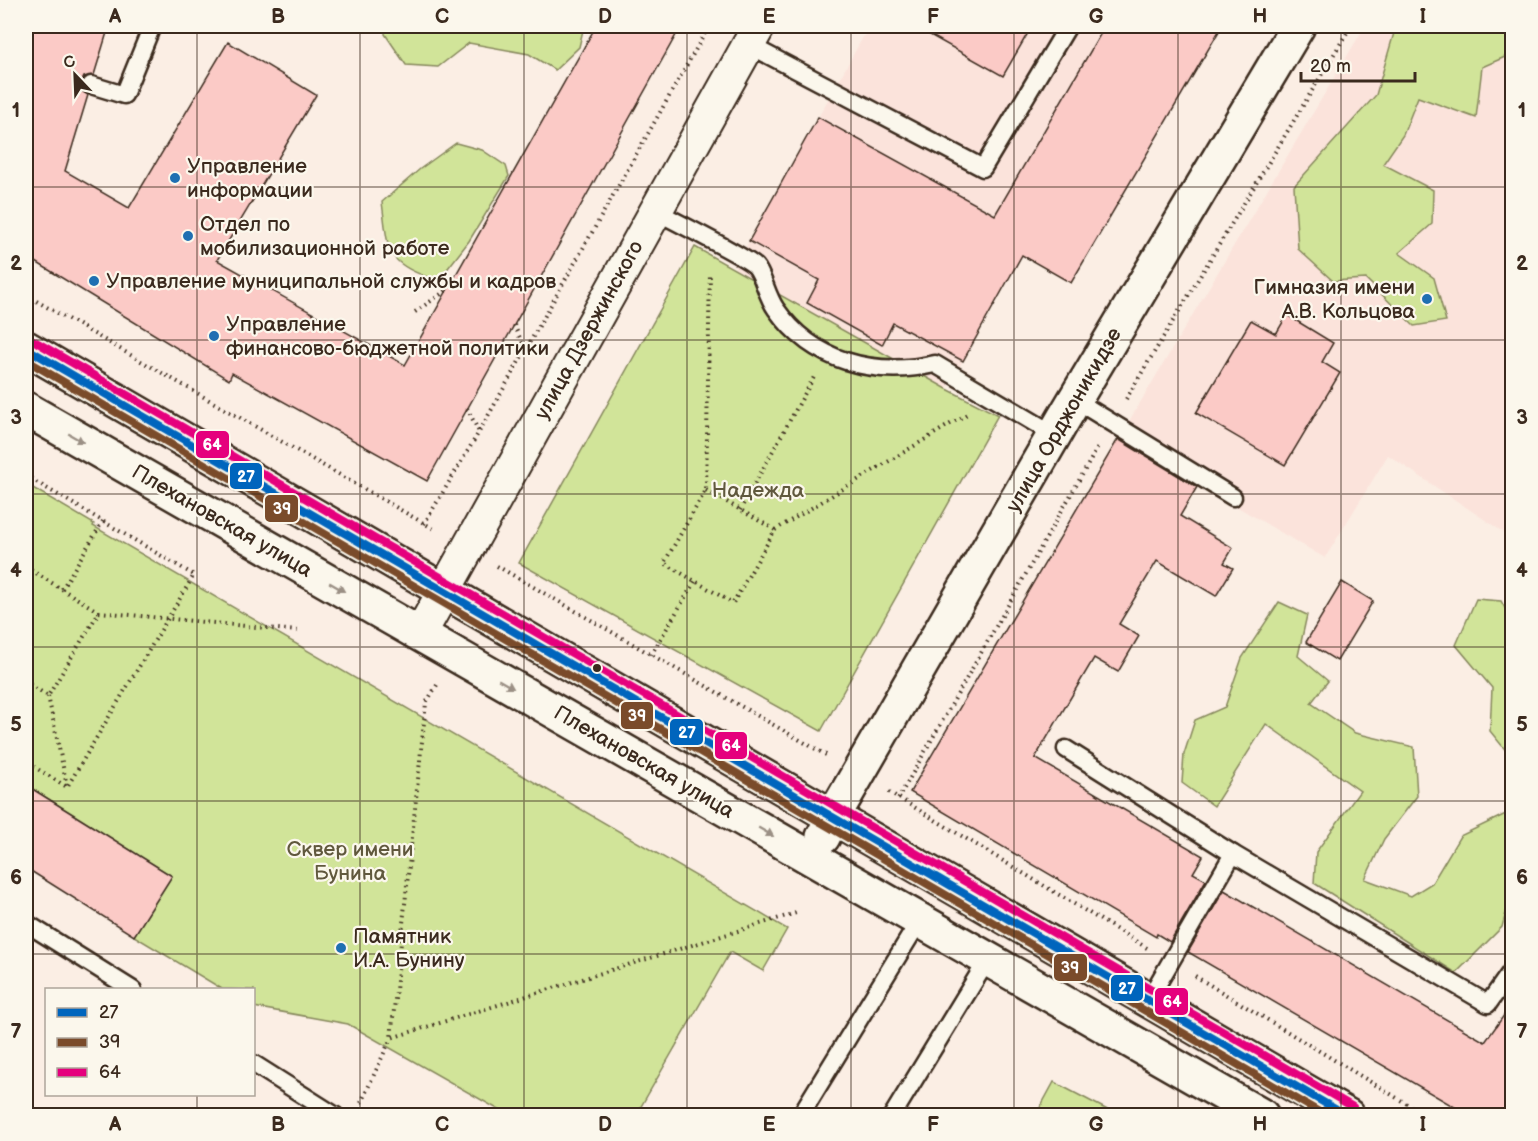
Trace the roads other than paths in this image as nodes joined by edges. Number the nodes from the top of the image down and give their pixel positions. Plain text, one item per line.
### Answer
1 (152, 26) edge
2 (1068, 26) edge
3 (1298, 26) edge
4 (754, 35) edge
5 (91, 85) dead end
6 (656, 211) junction
7 (26, 348) edge
8 (1075, 400) junction
9 (26, 409) edge
10 (1055, 435) junction
11 (1233, 497) dead end
12 (444, 591) junction
13 (420, 634) junction
14 (1066, 749) dead end
15 (833, 817) junction
16 (1233, 854) junction
17 (813, 859) junction
18 (920, 920) junction
19 (26, 923) edge
20 (988, 959) junction
21 (1512, 970) edge
22 (130, 988) edge
23 (1149, 999) junction
24 (255, 1065) edge
25 (336, 1116) edge
26 (800, 1116) edge
27 (892, 1116) edge
28 (1262, 1116) edge
29 (1348, 1116) edge

1 - 5 lane
2 - 4 lane
3 - 8 street, улица Орджоникидзе
4 - 6 street, улица Дзержинского
6 - 10 lane
6 - 12 street, улица Дзержинского
7 - 12 street
8 - 10 street, улица Орджоникидзе
8 - 11 lane
9 -> 13 street, Плехановская улица
10 - 15 street, улица Орджоникидзе
12 - 13 street, улица Дзержинского
12 - 15 street
13 -> 17 street, Плехановская улица
14 - 16 lane
15 - 17 street, улица Орджоникидзе
15 - 23 street
16 - 21 lane
16 - 23 lane
17 - 18 street, Плехановская улица
18 - 20 street, Плехановская улица
18 - 26 lane
19 - 22 lane
20 - 27 lane
20 - 28 street, Плехановская улица
23 - 29 street
24 - 25 lane

